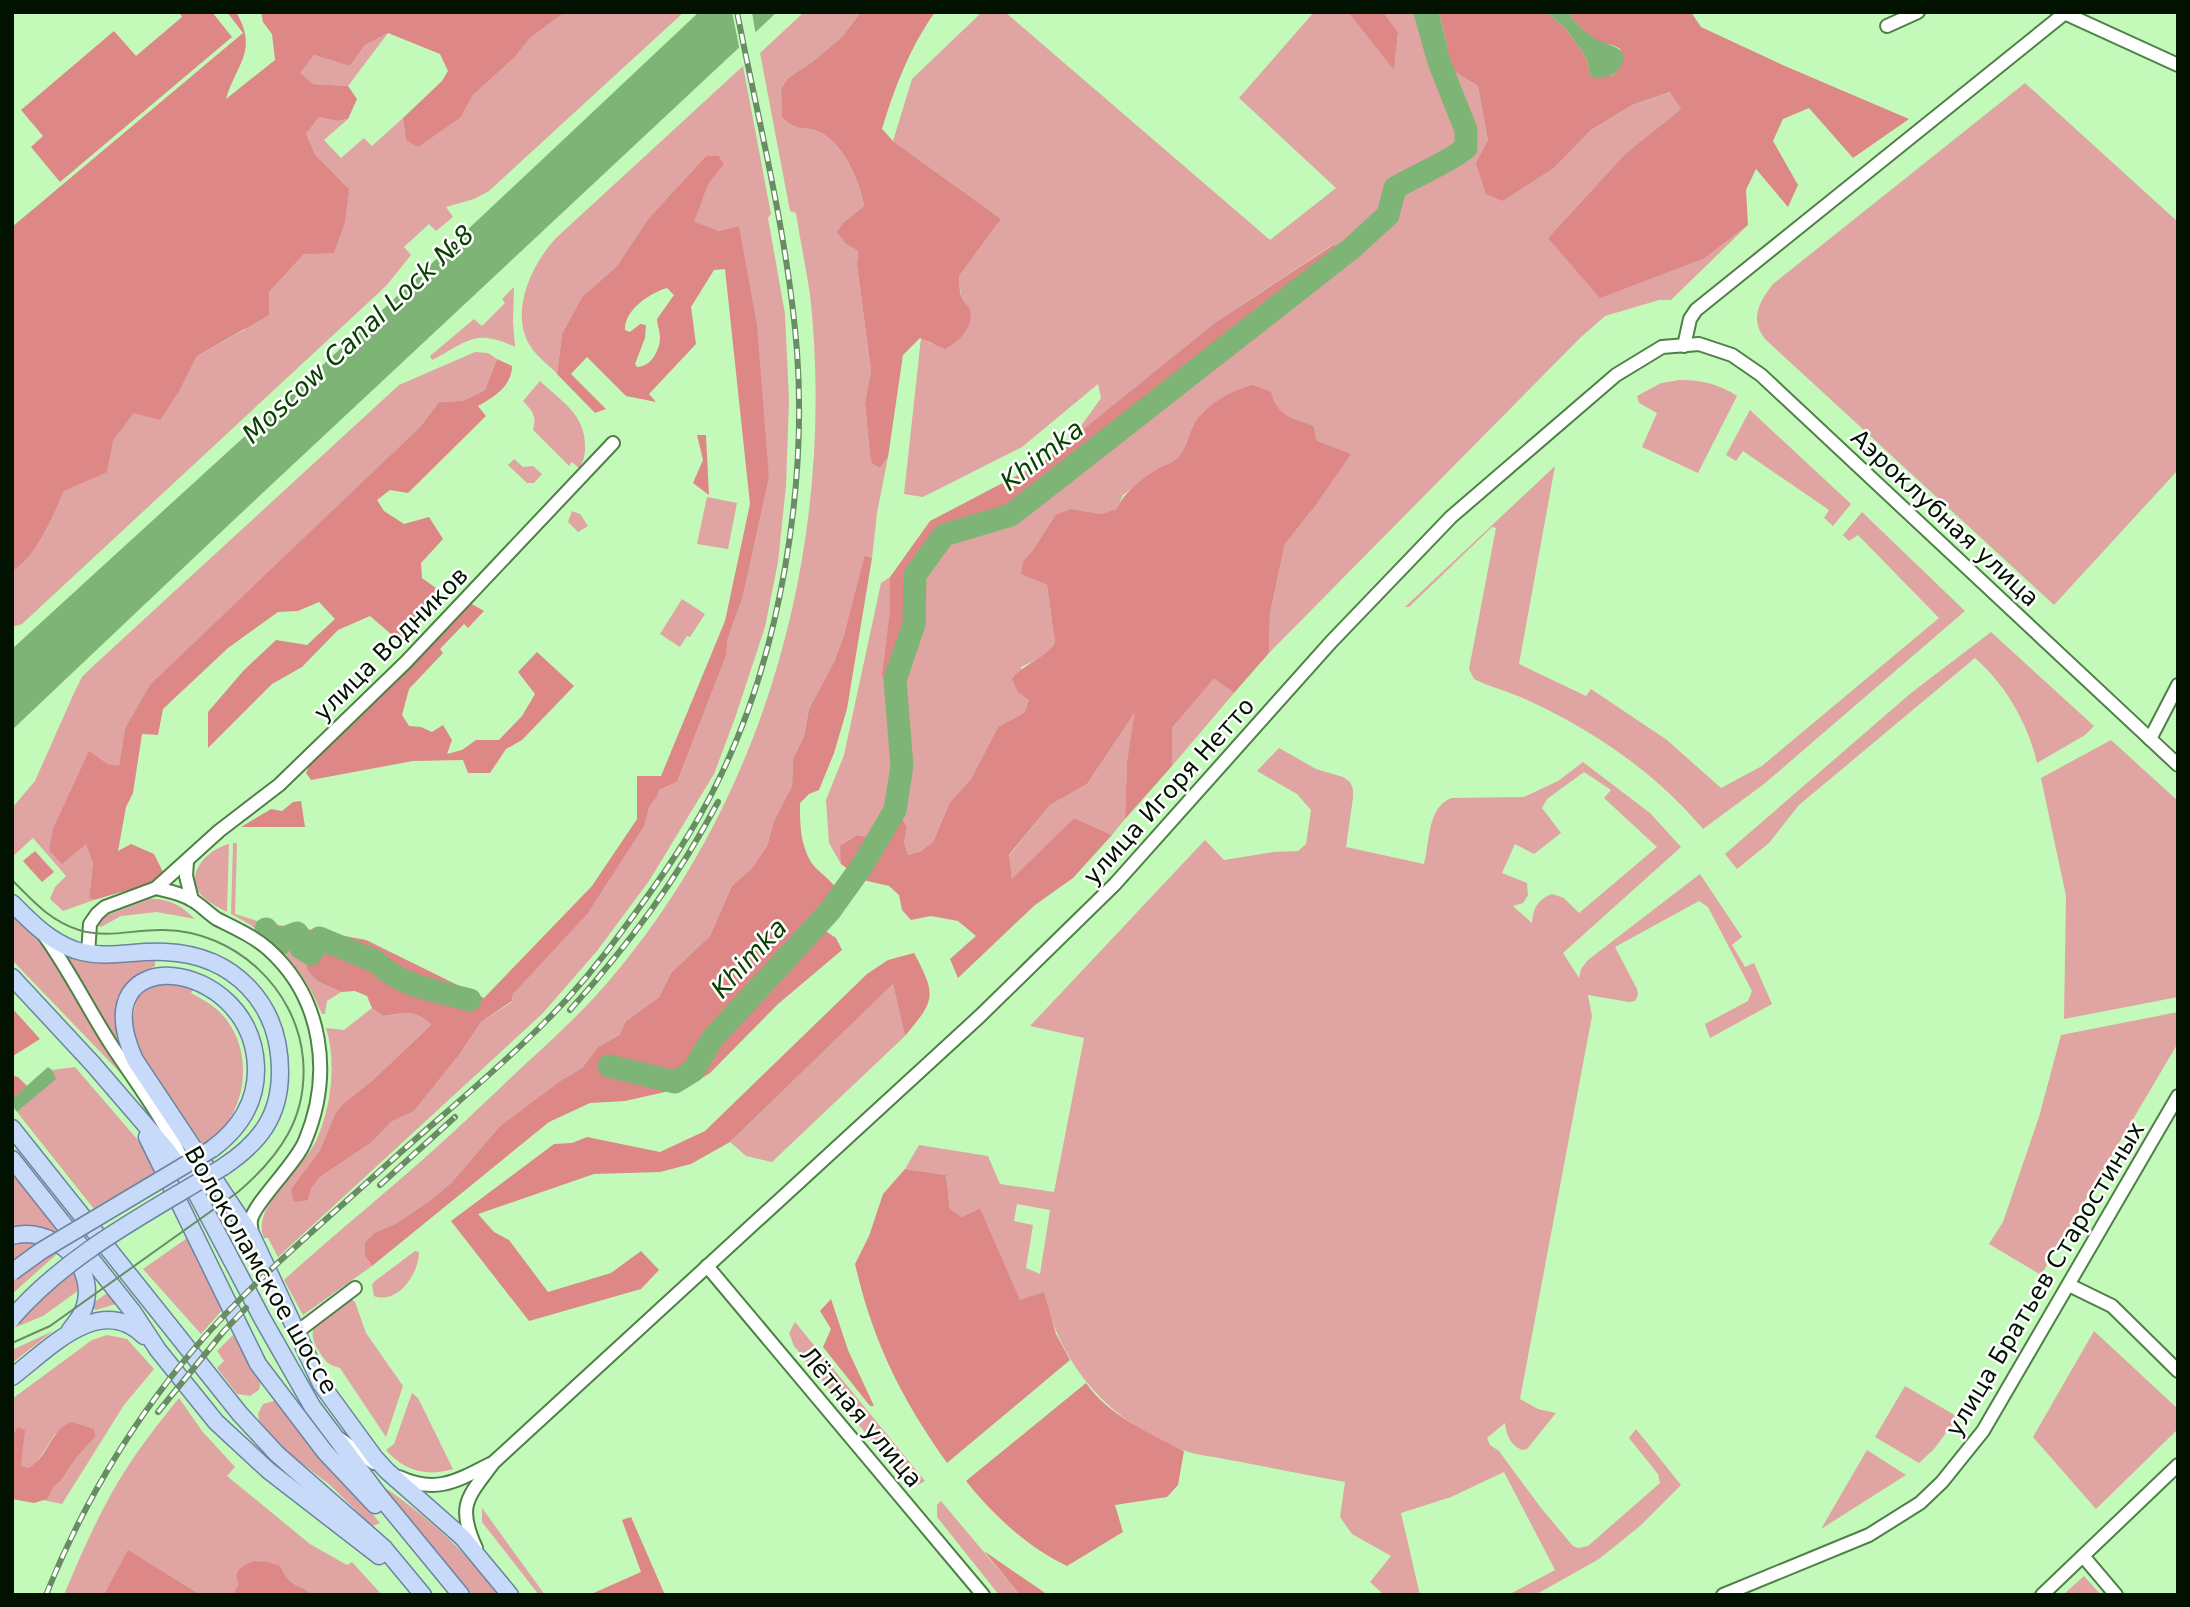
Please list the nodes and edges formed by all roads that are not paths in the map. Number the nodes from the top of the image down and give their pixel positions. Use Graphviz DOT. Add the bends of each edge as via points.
graph roads {
  1 [pos="1917,12"];
  2 [pos="2063,13"];
  3 [pos="1887,26"];
  4 [pos="2178,65"];
  5 [pos="1684,346"];
  6 [pos="1662,347"];
  7 [pos="613,443"];
  8 [pos="2178,685"];
  9 [pos="2150,739"];
  10 [pos="2178,765"];
  11 [pos="187,861"];
  12 [pos="156,888"];
  13 [pos="192,900"];
  14 [pos="12,903"];
  15 [pos="40,930"];
  16 [pos="88,954"];
  17 [pos="12,976"];
  18 [pos="2178,1096"];
  19 [pos="130,1105"];
  20 [pos="12,1128"];
  21 [pos="12,1159"];
  22 [pos="194,1187"];
  23 [pos="12,1236"];
  24 [pos="252,1236"];
  25 [pos="707,1266"];
  26 [pos="12,1272"];
  27 [pos="2069,1285"];
  28 [pos="355,1288"];
  29 [pos="12,1318"];
  30 [pos="297,1332"];
  31 [pos="67,1335"];
  32 [pos="158,1350"];
  33 [pos="2178,1371"];
  34 [pos="12,1377"];
  35 [pos="332,1434"];
  36 [pos="494,1462"];
  37 [pos="2178,1465"];
  38 [pos="387,1471"];
  39 [pos="479,1555"];
  40 [pos="2083,1556"];
  41 [pos="432,1561"];
  42 [pos="408,1577"];
  43 [pos="2049,1592"];
  44 [pos="424,1595"];
  45 [pos="461,1595"];
  46 [pos="510,1595"];
  47 [pos="983,1595"];
  48 [pos="1723,1595"];
  49 [pos="2116,1595"];
  1 -- 3 [label="street"];
  2 -- 4 [label="street"];
  2 -- 5 [label="street" via="1696,310"];
  5 -- 6 [label="street, Аэроклубная улица"];
  5 -- 9 [label="street, Аэроклубная улица" via="1699,344 1732,355 1761,375"];
  6 -- 25 [label="street, улица Игоря Нетто" via="1616,375 1451,517 1331,642 1115,884 961,1035"];
  7 -- 11 [label="street, улица Водников" via="397,671 279,785"];
  8 -- 9 [label="street"];
  9 -- 10 [label="street, Аэроклубная улица"];
  11 -- 12 [label="street, улица Водников"];
  11 -- 13 [label="street"];
  12 -- 13 [label="street"];
  12 -- 16 [label="street, улица Водников" via="97,914 90,924"];
  13 -- 24 [label="street" via="254,937 288,971 308,1004 321,1051 319,1096 309,1131 289,1167 255,1210"];
  14 -- 15 [label="main road"];
  15 -- 16 [label="main road"];
  15 -- 22 [label="street" via="160,1115"];
  16 -- 29 [label="main road, bridge" via="164,951 204,959 235,974 267,1010 276,1035 280,1082 264,1131 248,1150 75,1258"];
  17 -- 19 [label="main road, Волоколамское шоссе"];
  18 -- 27 [label="street, улица Братьев Старостиных"];
  19 -- 22 [label="main road, Волоколамское шоссе"];
  19 -- 41 [label="main road" via="258,1364 325,1452"];
  20 -- 42 [label="main road" via="240,1415 277,1454 384,1548"];
  21 -- 32 [label="main road"];
  22 -- 35 [label="main road, Волоколамское шоссе" via="290,1369"];
  23 -- 31 [label="main road" via="46,1236 78,1263 87,1289 86,1302"];
  24 -- 26 [label="main road, bridge" via="187,1138 135,1060 125,1039 122,1018 127,998 137,985 162,975 195,980 214,990 240,1017 253,1048 256,1074 248,1107 234,1129 212,1149 41,1251"];
  24 -- 30 [label="main road"];
  25 -- 36 [label="street, улица Игоря Нетто"];
  25 -- 47 [label="street, Лётная улица"];
  27 -- 33 [label="street" via="2112,1306"];
  27 -- 48 [label="street, улица Братьев Старостиных" via="1983,1431 1920,1503 1869,1535"];
  28 -- 30 [label="street"];
  30 -- 38 [label="main road" via="321,1384"];
  31 -- 32 [label="main road" via="107,1318 137,1329"];
  31 -- 34 [label="main road"];
  32 -- 42 [label="main road" via="244,1450"];
  35 -- 38 [label="street"];
  35 -- 41 [label="main road, Волоколамское шоссе"];
  36 -- 38 [label="street" via="441,1485 412,1483"];
  36 -- 39 [label="street" via="466,1508 467,1529"];
  37 -- 40 [label="street"];
  38 -- 39 [label="main road"];
  39 -- 46 [label="main road"];
  40 -- 43 [label="street"];
  40 -- 49 [label="street"];
  41 -- 45 [label="main road, Волоколамское шоссе"];
  42 -- 44 [label="main road"];
}
